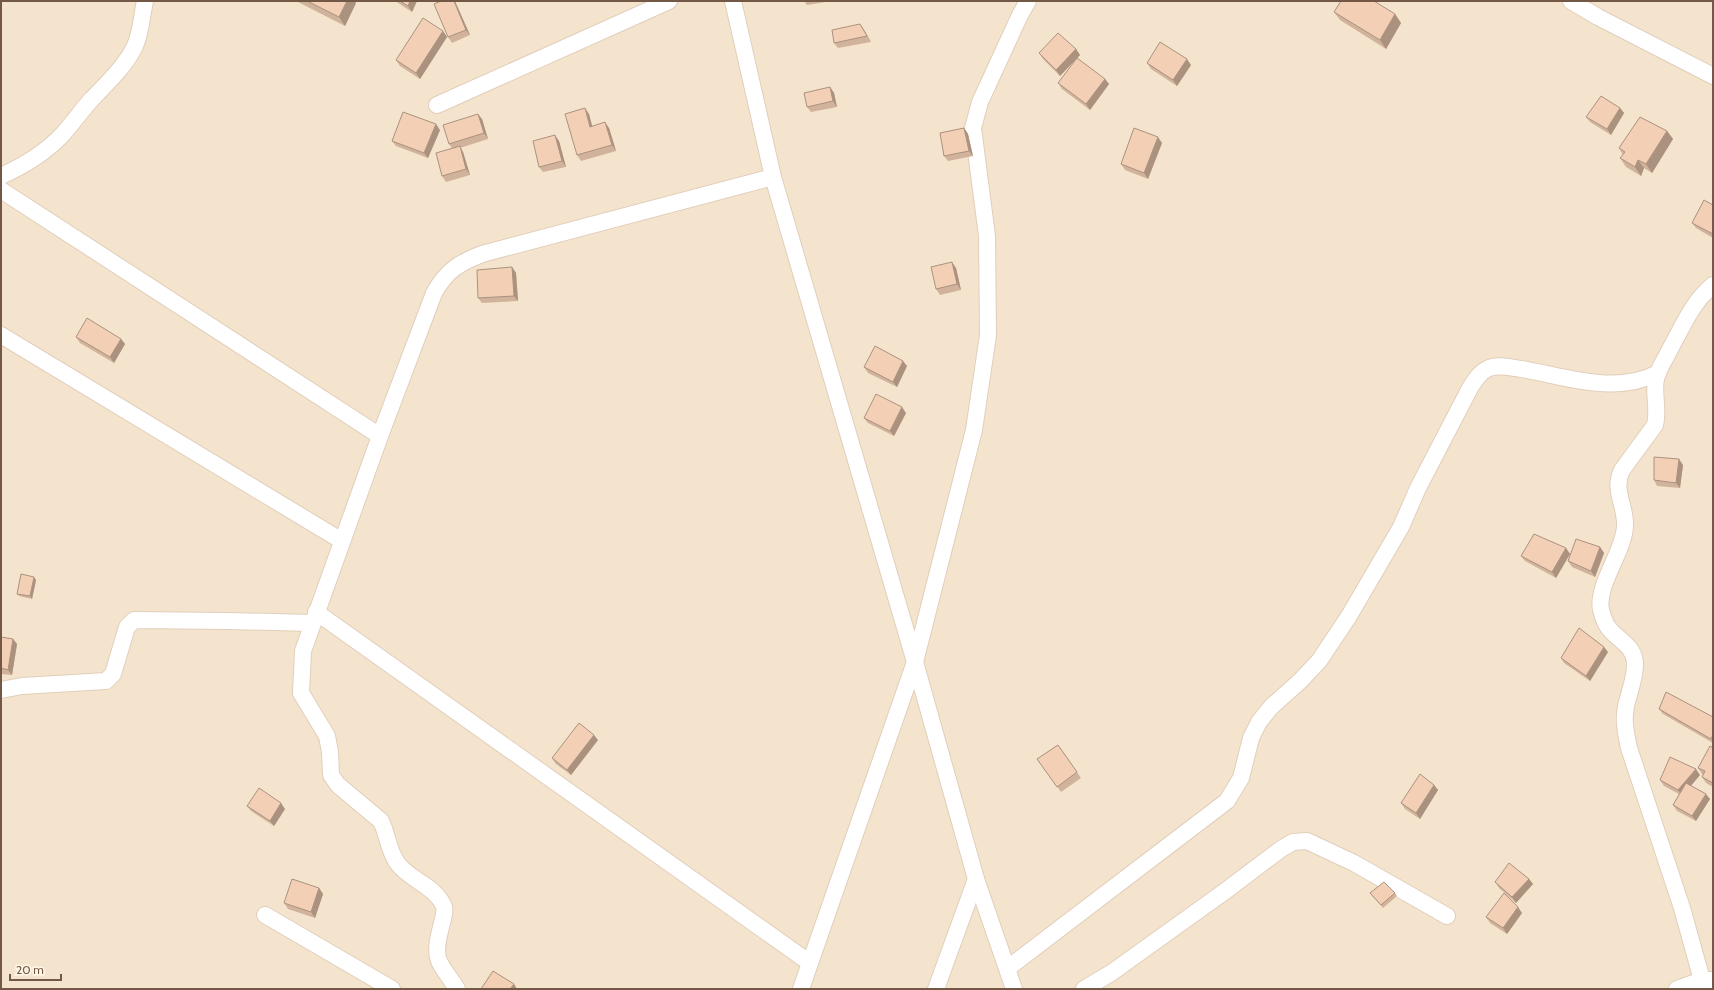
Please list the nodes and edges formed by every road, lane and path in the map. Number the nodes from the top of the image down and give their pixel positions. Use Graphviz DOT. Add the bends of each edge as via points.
graph roads {
  1 [pos="145,1"];
  2 [pos="669,1"];
  3 [pos="733,1"];
  4 [pos="1028,1"];
  5 [pos="1570,1"];
  6 [pos="1713,76"];
  7 [pos="437,105"];
  8 [pos="1,176"];
  9 [pos="774,177"];
  10 [pos="1,190"];
  11 [pos="1713,285"];
  12 [pos="1,335"];
  13 [pos="1658,373"];
  14 [pos="380,436"];
  15 [pos="342,541"];
  16 [pos="314,618"];
  17 [pos="915,662"];
  18 [pos="1,690"];
  19 [pos="976,879"];
  20 [pos="265,915"];
  21 [pos="1447,916"];
  22 [pos="810,963"];
  23 [pos="1008,968"];
  24 [pos="1707,980"];
  25 [pos="392,989"];
  26 [pos="457,989"];
  27 [pos="801,989"];
  28 [pos="936,989"];
  29 [pos="1014,989"];
  30 [pos="1084,989"];
  31 [pos="1677,989"];
  1 -- 8 [label="street" via="136,44 129,58 43,153"];
  2 -- 7 [label="street"];
  3 -- 9 [label="street"];
  4 -- 17 [label="street" via="980,102 973,128 987,236 988,335 974,430"];
  5 -- 6 [label="street" via="1598,18"];
  9 -- 14 [label="street" via="482,254 452,268 434,293"];
  9 -- 17 [label="street"];
  10 -- 14 [label="street"];
  11 -- 13 [label="street" via="1695,304"];
  12 -- 15 [label="street"];
  13 -- 23 [label="street" via="1632,382 1604,383 1572,380 1504,366 1489,368 1479,375 1418,488 1401,527 1349,616 1319,660 1259,722 1251,738 1241,778 1227,801"];
  13 -- 24 [label="street" via="1655,387 1655,425 1618,478 1617,487 1625,526 1601,595 1601,609 1606,624 1630,648 1635,661 1624,725 1627,741"];
  14 -- 15 [label="street"];
  15 -- 16 [label="street"];
  16 -- 18 [label="street" via="228,621 134,620 128,626 113,674 106,681 22,686"];
  16 -- 22 [label="street"];
  16 -- 26 [label="street" via="303,651 301,694 327,736 331,775 338,785 381,821 391,852 398,864 440,899 445,909 437,941 439,960"];
  17 -- 19 [label="street"];
  17 -- 22 [label="street"];
  19 -- 23 [label="street"];
  19 -- 28 [label="street"];
  20 -- 25 [label="street"];
  21 -- 30 [label="street" via="1354,863 1308,841 1294,842 1281,848 1111,974"];
  22 -- 27 [label="street"];
  23 -- 29 [label="street"];
  24 -- 31 [label="street"];
}
